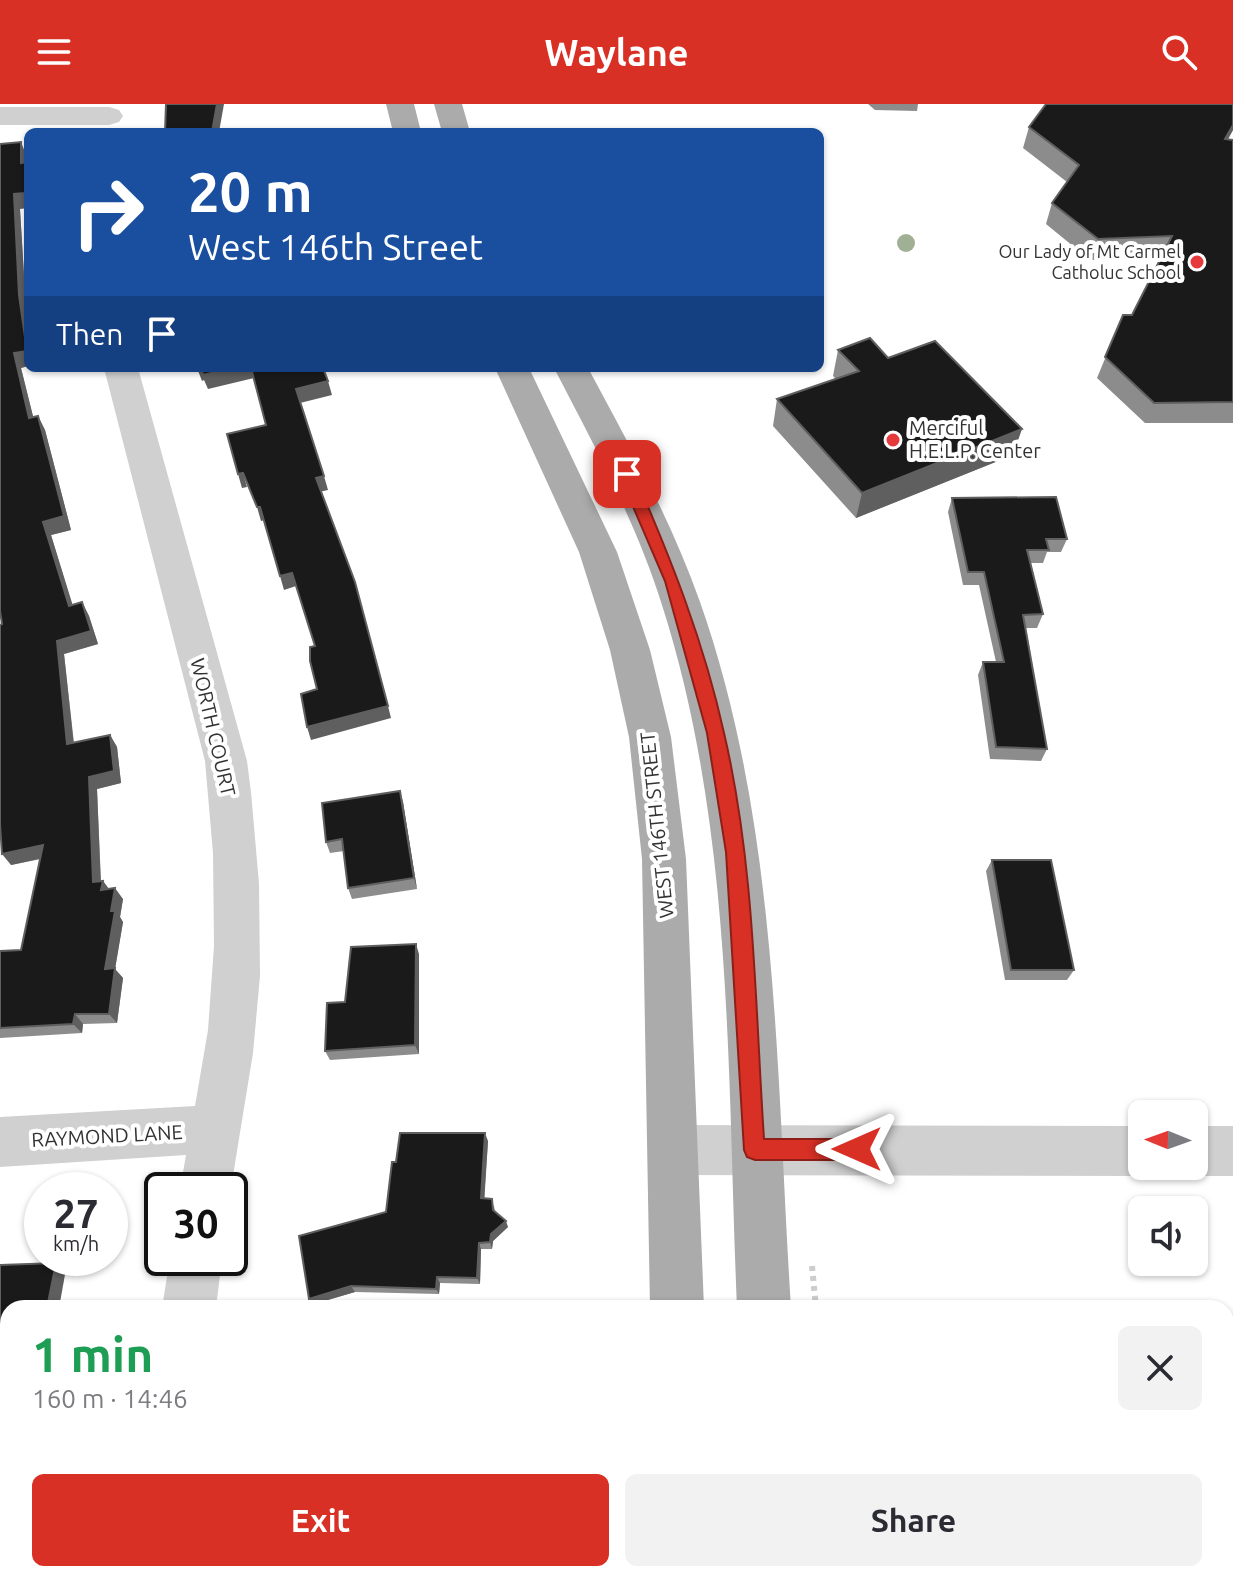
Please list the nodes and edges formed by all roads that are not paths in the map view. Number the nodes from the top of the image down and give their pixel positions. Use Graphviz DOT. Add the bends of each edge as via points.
graph roads {
  1 [pos="400,104"];
  2 [pos="448,104"];
  3 [pos="0,116"];
  4 [pos="109,117"];
  5 [pos="406,128"];
  6 [pos="455,128"];
  7 [pos="122,372"];
  8 [pos="514,372"];
  9 [pos="573,372"];
  10 [pos="215,1129"];
  11 [pos="0,1142"];
  12 [pos="673,1150"];
  13 [pos="755,1150"];
  14 [pos="1128,1151"];
  15 [pos="1208,1151"];
  16 [pos="1233,1151"];
  17 [pos="209,1172"];
  18 [pos="193,1276"];
  19 [pos="190,1300"];
  20 [pos="677,1300"];
  21 [pos="764,1300"];
  1 -- 5 [label="main road"];
  2 -- 6 [label="main road"];
  3 -- 4 [label="street"];
  7 -- 10 [label="street, WORTH COURT" via="226,761 238,918 234,1009"];
  8 -- 12 [label="main road, WEST 146TH STREET" via="598,552 630,650 650,737 664,859"];
  9 -- 13 [label="main road" via="656,537 692,638 716,733 735,852"];
  10 -- 11 [label="street, RAYMOND LANE"];
  10 -- 17 [label="street, WORTH COURT"];
  12 -- 13 [label="street"];
  12 -- 20 [label="main road, WEST 146TH STREET"];
  13 -- 14 [label="street"];
  13 -- 21 [label="main road"];
  15 -- 16 [label="street"];
  18 -- 19 [label="street"];
}
